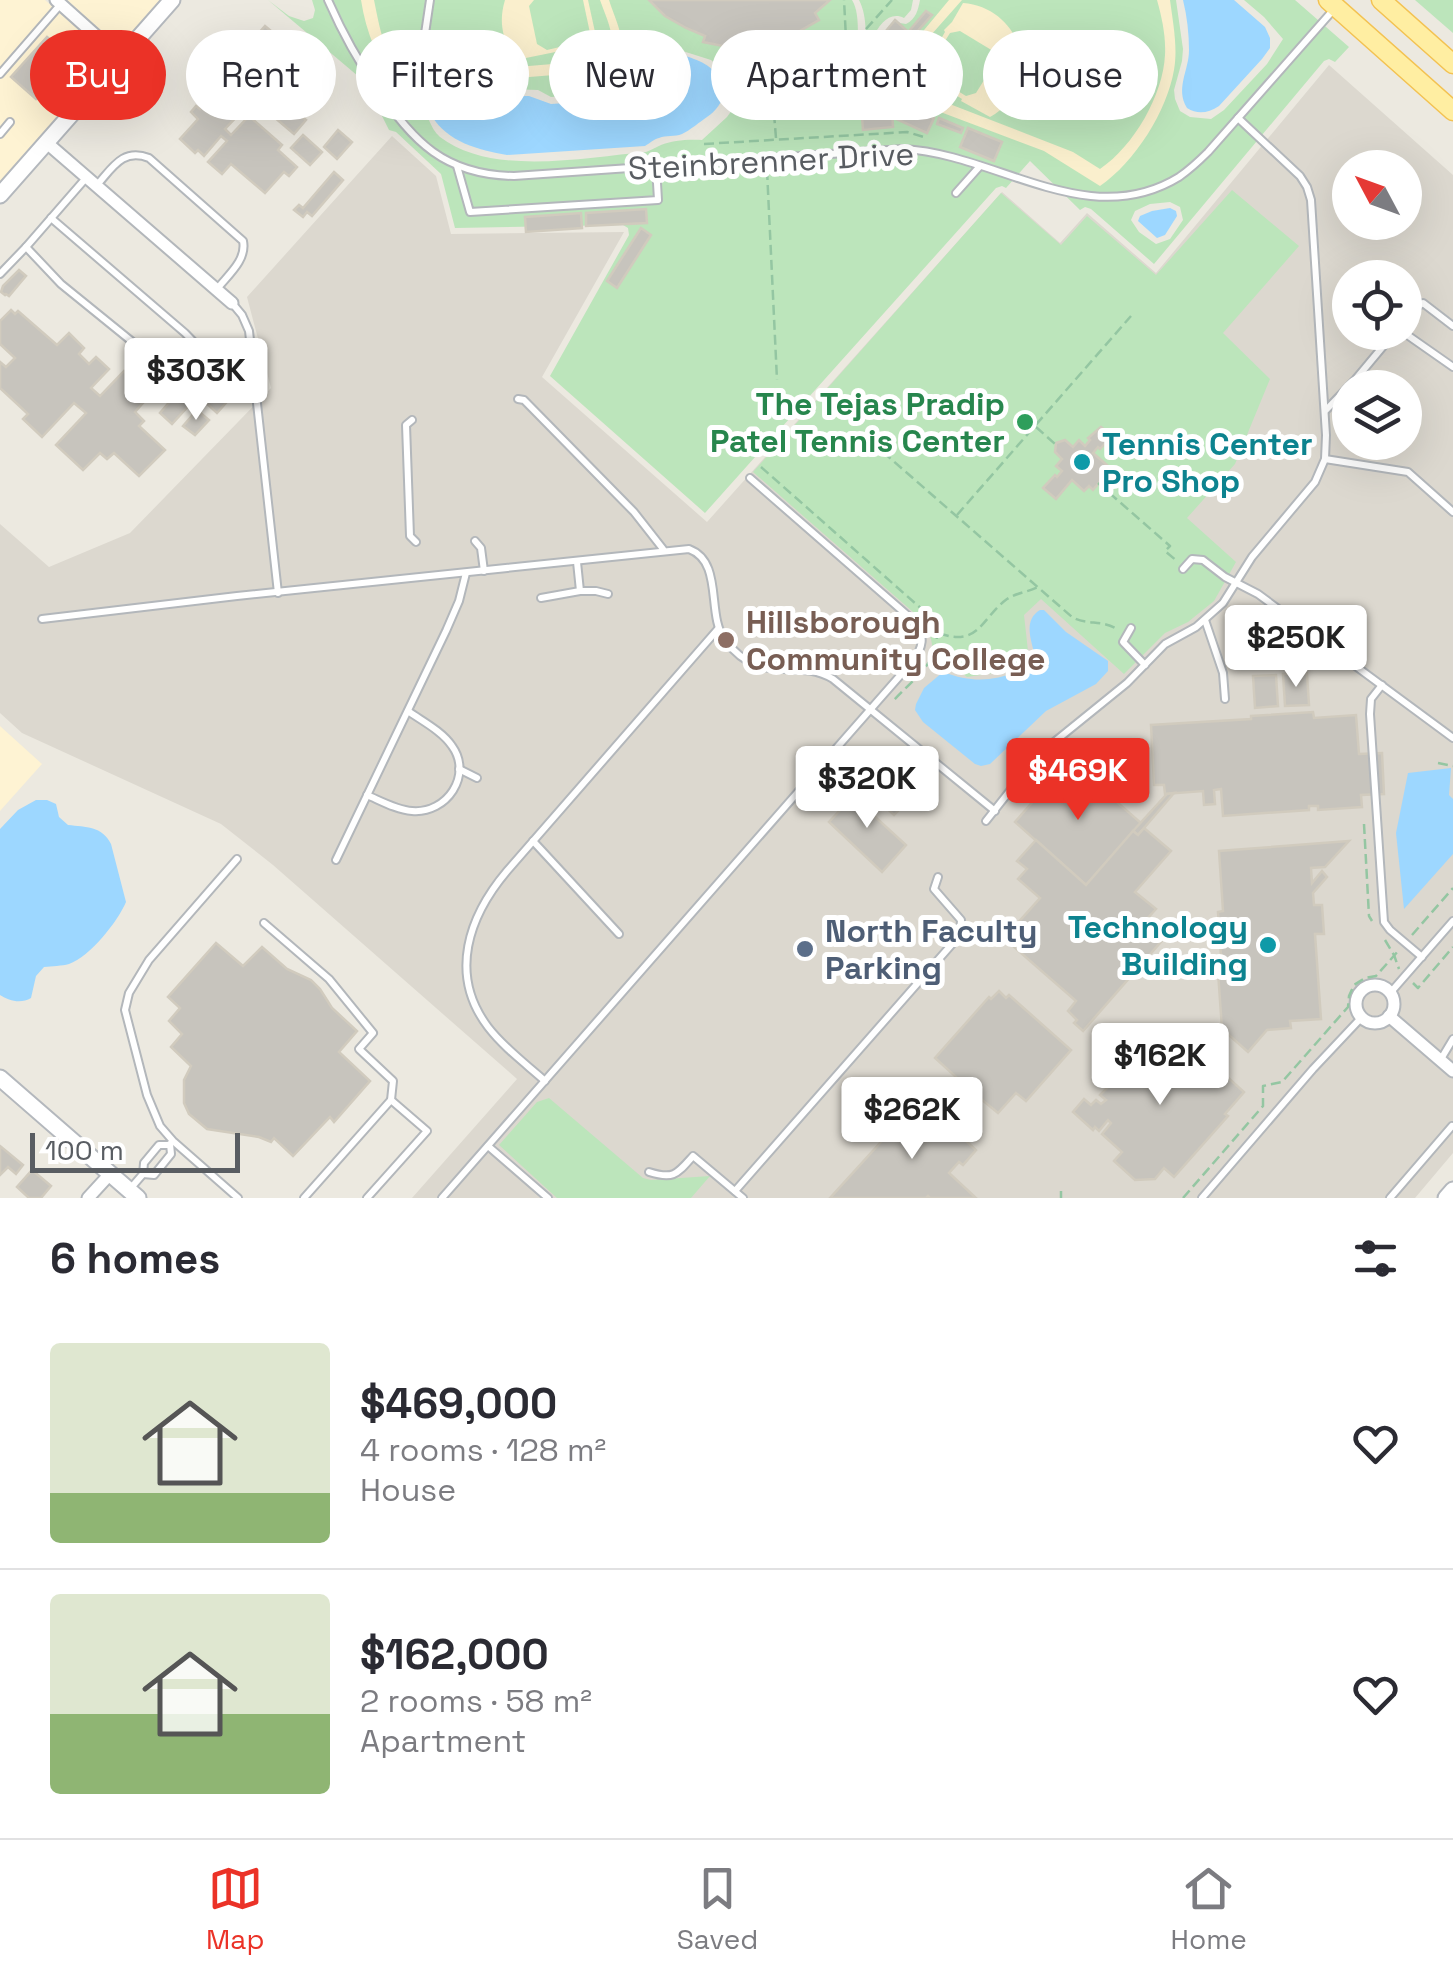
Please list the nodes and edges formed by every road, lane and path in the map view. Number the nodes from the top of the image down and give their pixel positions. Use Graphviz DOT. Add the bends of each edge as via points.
graph roads {
  1 [pos="172,0"];
  2 [pos="328,0"];
  3 [pos="430,0"];
  4 [pos="844,0"];
  5 [pos="892,0"];
  6 [pos="1381,0"];
  7 [pos="58,2"];
  8 [pos="1335,2"];
  9 [pos="866,29"];
  10 [pos="90,30"];
  11 [pos="146,30"];
  12 [pos="426,30"];
  13 [pos="1453,64"];
  14 [pos="0,74"];
  15 [pos="1453,112"];
  16 [pos="1238,118"];
  17 [pos="66,120"];
  18 [pos="10,122"];
  19 [pos="0,134"];
  20 [pos="927,138"];
  21 [pos="776,140"];
  22 [pos="46,143"];
  23 [pos="704,144"];
  24 [pos="456,165"];
  25 [pos="656,166"];
  26 [pos="980,166"];
  27 [pos="767,170"];
  28 [pos="92,181"];
  29 [pos="956,193"];
  30 [pos="0,195"];
  31 [pos="51,218"];
  32 [pos="26,247"];
  33 [pos="0,274"];
  34 [pos="216,289"];
  35 [pos="232,303"];
  36 [pos="1422,304"];
  37 [pos="1131,316"];
  38 [pos="1453,326"];
  39 [pos="1422,345"];
  40 [pos="1379,350"];
  41 [pos="251,352"];
  42 [pos="216,365"];
  43 [pos="1453,367"];
  44 [pos="777,380"];
  45 [pos="518,399"];
  46 [pos="1325,411"];
  47 [pos="412,420"];
  48 [pos="1035,426"];
  49 [pos="1055,444"];
  50 [pos="882,452"];
  51 [pos="1325,459"];
  52 [pos="750,478"];
  53 [pos="1098,483"];
  54 [pos="1453,512"];
  55 [pos="956,516"];
  56 [pos="475,541"];
  57 [pos="416,542"];
  58 [pos="664,550"];
  59 [pos="577,562"];
  60 [pos="1184,568"];
  61 [pos="484,571"];
  62 [pos="466,573"];
  63 [pos="1237,583"];
  64 [pos="1038,587"];
  65 [pos="580,592"];
  66 [pos="278,593"];
  67 [pos="608,594"];
  68 [pos="541,598"];
  69 [pos="42,620"];
  70 [pos="1205,620"];
  71 [pos="718,629"];
  72 [pos="1128,631"];
  73 [pos="938,632"];
  74 [pos="1145,665"];
  75 [pos="1382,685"];
  76 [pos="1225,699"];
  77 [pos="871,709"];
  78 [pos="408,710"];
  79 [pos="1453,738"];
  80 [pos="1438,763"];
  81 [pos="1453,766"];
  82 [pos="459,770"];
  83 [pos="477,778"];
  84 [pos="367,795"];
  85 [pos="995,811"];
  86 [pos="986,820"];
  87 [pos="532,841"];
  88 [pos="238,859"];
  89 [pos="336,860"];
  90 [pos="938,876"];
  91 [pos="1453,888"];
  92 [pos="1453,921"];
  93 [pos="264,923"];
  94 [pos="619,934"];
  95 [pos="1408,940"];
  96 [pos="1402,946"];
  97 [pos="1453,948"];
  98 [pos="1441,949"];
  99 [pos="1446,955"];
  100 [pos="1422,957"];
  101 [pos="1412,982"];
  102 [pos="1390,992"];
  103 [pos="1390,1016"];
  104 [pos="1362,1017"];
  105 [pos="1335,1022"];
  106 [pos="1339,1026"];
  107 [pos="1453,1039"];
  108 [pos="1453,1049"];
  109 [pos="1440,1060"];
  110 [pos="1453,1072"];
  111 [pos="0,1078"];
  112 [pos="545,1081"];
  113 [pos="391,1100"];
  114 [pos="1452,1126"];
  115 [pos="171,1143"];
  116 [pos="488,1146"];
  117 [pos="649,1172"];
  118 [pos="110,1174"];
  119 [pos="143,1174"];
  120 [pos="1453,1190"];
  121 [pos="735,1191"];
  122 [pos="1061,1192"];
  123 [pos="134,1194"];
  124 [pos="88,1198"];
  125 [pos="238,1198"];
  126 [pos="304,1198"];
  127 [pos="367,1198"];
  128 [pos="442,1198"];
  129 [pos="548,1198"];
  130 [pos="743,1198"];
  131 [pos="1061,1198"];
  132 [pos="1183,1198"];
  133 [pos="1202,1198"];
  134 [pos="1390,1198"];
  135 [pos="1446,1198"];
  1 -- 11 [label="street"];
  2 -- 24 [label="lane, Steinbrenner Drive" via="345,39 402,124"];
  3 -- 12 [label="lane"];
  4 -- 21 [label="path" via="847,56 773,102"];
  5 -- 9 [label="path"];
  6 -- 13 [label="main road"];
  7 -- 10 [label="street"];
  7 -- 14 [label="lane"];
  8 -- 15 [label="main road"];
  8 -- 16 [label="lane, Steinbrenner Drive"];
  16 -- 26 [label="lane, Steinbrenner Drive" via="1188,170 1138,195 1086,196"];
  16 -- 46 [label="lane" via="1307,187"];
  17 -- 22 [label="street"];
  18 -- 19 [label="lane"];
  20 -- 21 [label="path" via="907,132"];
  21 -- 23 [label="path"];
  22 -- 28 [label="street"];
  22 -- 30 [label="street"];
  24 -- 25 [label="lane, Steinbrenner Drive" via="514,176"];
  24 -- 25 [label="lane" via="470,212 658,200"];
  25 -- 26 [label="lane, Steinbrenner Drive" via="903,149"];
  26 -- 29 [label="lane"];
  27 -- 44 [label="path"];
  28 -- 31 [label="lane"];
  28 -- 34 [label="street"];
  28 -- 34 [label="lane" via="128,155 149,158 243,241 242,258"];
  31 -- 32 [label="lane"];
  31 -- 42 [label="lane"];
  32 -- 33 [label="lane"];
  32 -- 42 [label="lane" via="172,374 185,382"];
  34 -- 35 [label="street"];
  35 -- 41 [label="lane" via="246,323"];
  36 -- 38 [label="lane"];
  37 -- 48 [label="path"];
  39 -- 43 [label="lane"];
  40 -- 46 [label="lane"];
  41 -- 42 [label="lane"];
  41 -- 66 [label="lane"];
  45 -- 58 [label="lane"];
  46 -- 51 [label="lane"];
  47 -- 57 [label="lane" via="406,426 410,536"];
  48 -- 49 [label="path"];
  48 -- 55 [label="path"];
  50 -- 55 [label="path"];
  51 -- 54 [label="lane" via="1408,472"];
  51 -- 63 [label="lane" via="1315,482"];
  52 -- 77 [label="lane" via="920,630 916,657"];
  53 -- 60 [label="path" via="1170,546 1166,552"];
  55 -- 64 [label="path"];
  56 -- 61 [label="lane"];
  58 -- 59 [label="lane"];
  58 -- 71 [label="lane" via="695,551 705,562"];
  59 -- 61 [label="lane"];
  59 -- 65 [label="lane"];
  60 -- 63 [label="lane" via="1203,560"];
  61 -- 62 [label="lane"];
  62 -- 66 [label="lane"];
  62 -- 78 [label="lane"];
  63 -- 70 [label="lane"];
  63 -- 75 [label="lane"];
  64 -- 72 [label="path" via="1076,620"];
  64 -- 73 [label="path" via="1004,601 976,631 952,637"];
  65 -- 67 [label="lane"];
  65 -- 68 [label="lane"];
  66 -- 69 [label="lane"];
  70 -- 74 [label="lane"];
  70 -- 76 [label="lane"];
  71 -- 77 [label="lane" via="750,662 824,674"];
  71 -- 87 [label="lane"];
  72 -- 74 [label="lane" via="1125,646"];
  74 -- 85 [label="lane" via="1048,747"];
  75 -- 79 [label="lane"];
  75 -- 100 [label="lane" via="1370,714 1384,922"];
  77 -- 85 [label="lane"];
  77 -- 112 [label="lane"];
  78 -- 82 [label="lane" via="447,740"];
  78 -- 84 [label="lane"];
  80 -- 81 [label="path"];
  82 -- 83 [label="lane"];
  82 -- 84 [label="lane" via="447,799 424,810"];
  84 -- 89 [label="lane"];
  85 -- 86 [label="lane"];
  87 -- 94 [label="lane"];
  87 -- 112 [label="lane" via="482,904 468,944 468,971 488,1028"];
  88 -- 115 [label="lane" via="129,993 125,1010 148,1095"];
  90 -- 121 [label="lane" via="934,889 962,920 960,935"];
  91 -- 95 [label="path"];
  92 -- 100 [label="lane"];
  93 -- 113 [label="lane" via="329,979 373,1032 359,1049 393,1081"];
  96 -- 105 [label="path" via="1376,976 1354,985"];
  97 -- 99 [label="path"];
  98 -- 99 [label="path"];
  99 -- 101 [label="path" via="1418,988"];
  100 -- 102 [label="lane"];
  102 -- 103 [label="street"];
  102 -- 104 [label="street" via="1374,985 1362,990"];
  103 -- 104 [label="street" via="1379,1022"];
  103 -- 109 [label="street"];
  104 -- 133 [label="lane"];
  105 -- 106 [label="path"];
  105 -- 132 [label="path" via="1282,1082 1264,1086 1263,1106"];
  107 -- 109 [label="lane"];
  108 -- 109 [label="lane"];
  109 -- 110 [label="street"];
  111 -- 118 [label="street"];
  112 -- 116 [label="lane"];
  113 -- 126 [label="lane"];
  113 -- 127 [label="lane" via="427,1131"];
  114 -- 134 [label="lane"];
  115 -- 119 [label="lane" via="159,1144"];
  115 -- 119 [label="lane" via="171,1154 154,1175"];
  115 -- 125 [label="lane"];
  116 -- 128 [label="lane"];
  116 -- 129 [label="lane"];
  117 -- 121 [label="lane" via="678,1174 693,1156"];
  118 -- 123 [label="street"];
  118 -- 124 [label="street"];
  119 -- 123 [label="lane"];
  120 -- 135 [label="street"];
  121 -- 130 [label="lane"];
  122 -- 131 [label="path"];
}
